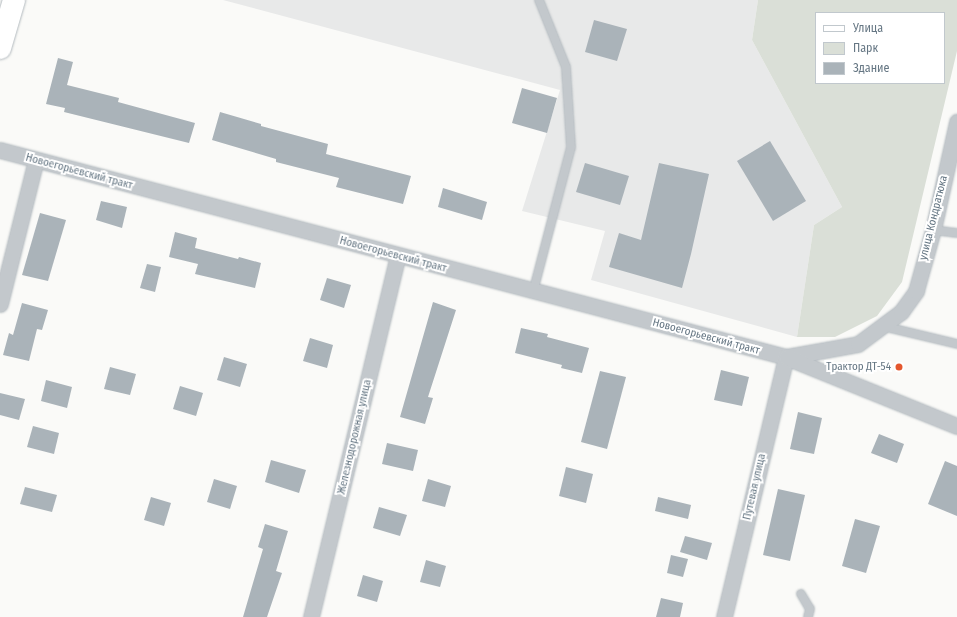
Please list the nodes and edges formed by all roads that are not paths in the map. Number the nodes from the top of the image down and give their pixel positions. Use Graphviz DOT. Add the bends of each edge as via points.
graph roads {
  1 [pos="539,0"];
  2 [pos="8,7"];
  3 [pos="0,48"];
  4 [pos="957,122"];
  5 [pos="0,150"];
  6 [pos="36,160"];
  7 [pos="932,230"];
  8 [pos="957,233"];
  9 [pos="398,256"];
  10 [pos="916,291"];
  11 [pos="533,292"];
  12 [pos="0,304"];
  13 [pos="882,326"];
  14 [pos="957,344"];
  15 [pos="786,357"];
  16 [pos="957,426"];
  17 [pos="801,594"];
  18 [pos="311,617"];
  19 [pos="724,617"];
  20 [pos="808,617"];
  1 -- 11 [label="lane" via="566,67 571,147"];
  2 -- 3 [label="main road"];
  4 -- 7 [label="street, улица Кондратюка"];
  5 -- 6 [label="street, Новоегорьевский тракт"];
  6 -- 9 [label="street, Новоегорьевский тракт"];
  6 -- 12 [label="street"];
  7 -- 8 [label="lane"];
  7 -- 10 [label="street, улица Кондратюка"];
  9 -- 11 [label="street, Новоегорьевский тракт"];
  9 -- 18 [label="street, Железнодорожная улица"];
  10 -- 13 [label="street, Новоегорьевский тракт" via="900,312"];
  11 -- 15 [label="street, Новоегорьевский тракт"];
  13 -- 14 [label="lane"];
  13 -- 15 [label="street, Новоегорьевский тракт" via="858,344"];
  15 -- 16 [label="street, Новоегорьевский тракт"];
  15 -- 19 [label="street, Путевая улица"];
  17 -- 20 [label="lane" via="810,609"];
}
